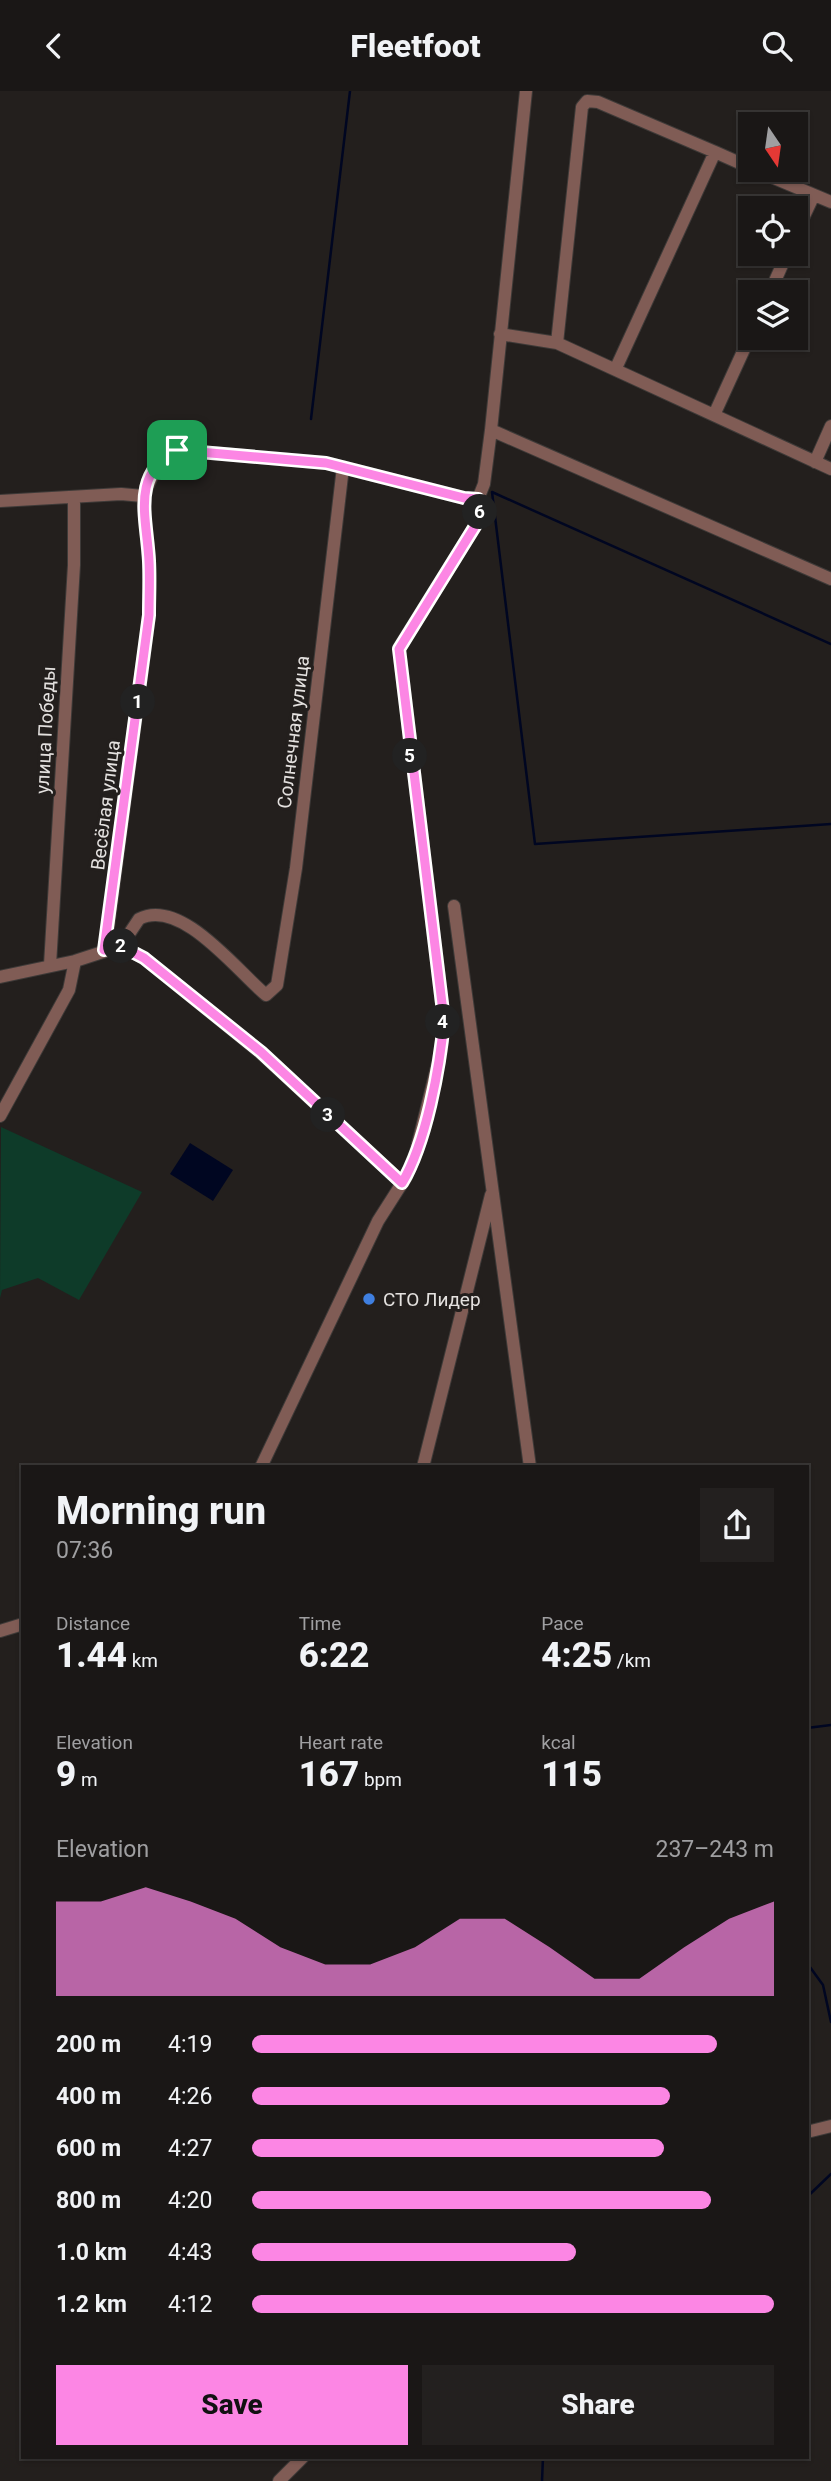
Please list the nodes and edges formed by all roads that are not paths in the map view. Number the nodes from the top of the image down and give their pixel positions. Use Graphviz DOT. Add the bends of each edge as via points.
graph roads {
  1 [pos="526,91"];
  2 [pos="715,152"];
  3 [pos="738,162"];
  4 [pos="784,182"];
  5 [pos="814,195"];
  6 [pos="831,202"];
  7 [pos="808,208"];
  8 [pos="500,334"];
  9 [pos="557,343"];
  10 [pos="744,350"];
  11 [pos="616,368"];
  12 [pos="714,415"];
  13 [pos="831,426"];
  14 [pos="491,430"];
  15 [pos="815,461"];
  16 [pos="343,467"];
  17 [pos="831,469"];
  18 [pos="143,496"];
  19 [pos="74,497"];
  20 [pos="478,499"];
  21 [pos="0,501"];
  22 [pos="831,579"];
  23 [pos="454,906"];
  24 [pos="121,946"];
  25 [pos="104,950"];
  26 [pos="75,961"];
  27 [pos="50,965"];
  28 [pos="0,977"];
  29 [pos="0,1116"];
  30 [pos="402,1183"];
  31 [pos="493,1188"];
  32 [pos="262,1465"];
  33 [pos="424,1465"];
  34 [pos="530,1465"];
  35 [pos="21,1625"];
  36 [pos="0,1631"];
  37 [pos="831,2126"];
  38 [pos="809,2131"];
  39 [pos="301,2459"];
  40 [pos="279,2481"];
  1 -- 8 [label="street"];
  2 -- 3 [label="street"];
  2 -- 9 [label="street" via="598,102 587,101 582,107"];
  2 -- 11 [label="street"];
  4 -- 5 [label="street"];
  5 -- 6 [label="street"];
  5 -- 7 [label="street"];
  8 -- 9 [label="street"];
  8 -- 14 [label="street"];
  9 -- 11 [label="street"];
  10 -- 12 [label="street"];
  11 -- 12 [label="street"];
  12 -- 15 [label="street"];
  13 -- 15 [label="street"];
  14 -- 20 [label="street"];
  14 -- 22 [label="street"];
  15 -- 17 [label="street"];
  16 -- 18 [label="street" via="177,450 160,459"];
  16 -- 20 [label="street"];
  16 -- 24 [label="street, Солнечная улица" via="281,978 266,995 202,934 171,917 139,919"];
  18 -- 19 [label="street"];
  18 -- 25 [label="street, Весёлая улица" via="149,615"];
  19 -- 21 [label="street"];
  19 -- 27 [label="street, улица Победы"];
  20 -- 30 [label="street" via="477,523 399,649 444,1020 419,1142"];
  23 -- 31 [label="street"];
  24 -- 25 [label="street"];
  24 -- 30 [label="street" via="144,958 261,1052"];
  25 -- 26 [label="street"];
  26 -- 27 [label="street"];
  26 -- 29 [label="street" via="69,990"];
  27 -- 28 [label="street"];
  30 -- 32 [label="street" via="373,1233"];
  31 -- 33 [label="street"];
  31 -- 34 [label="street"];
  35 -- 36 [label="street"];
  37 -- 38 [label="street"];
  39 -- 40 [label="street"];
}
